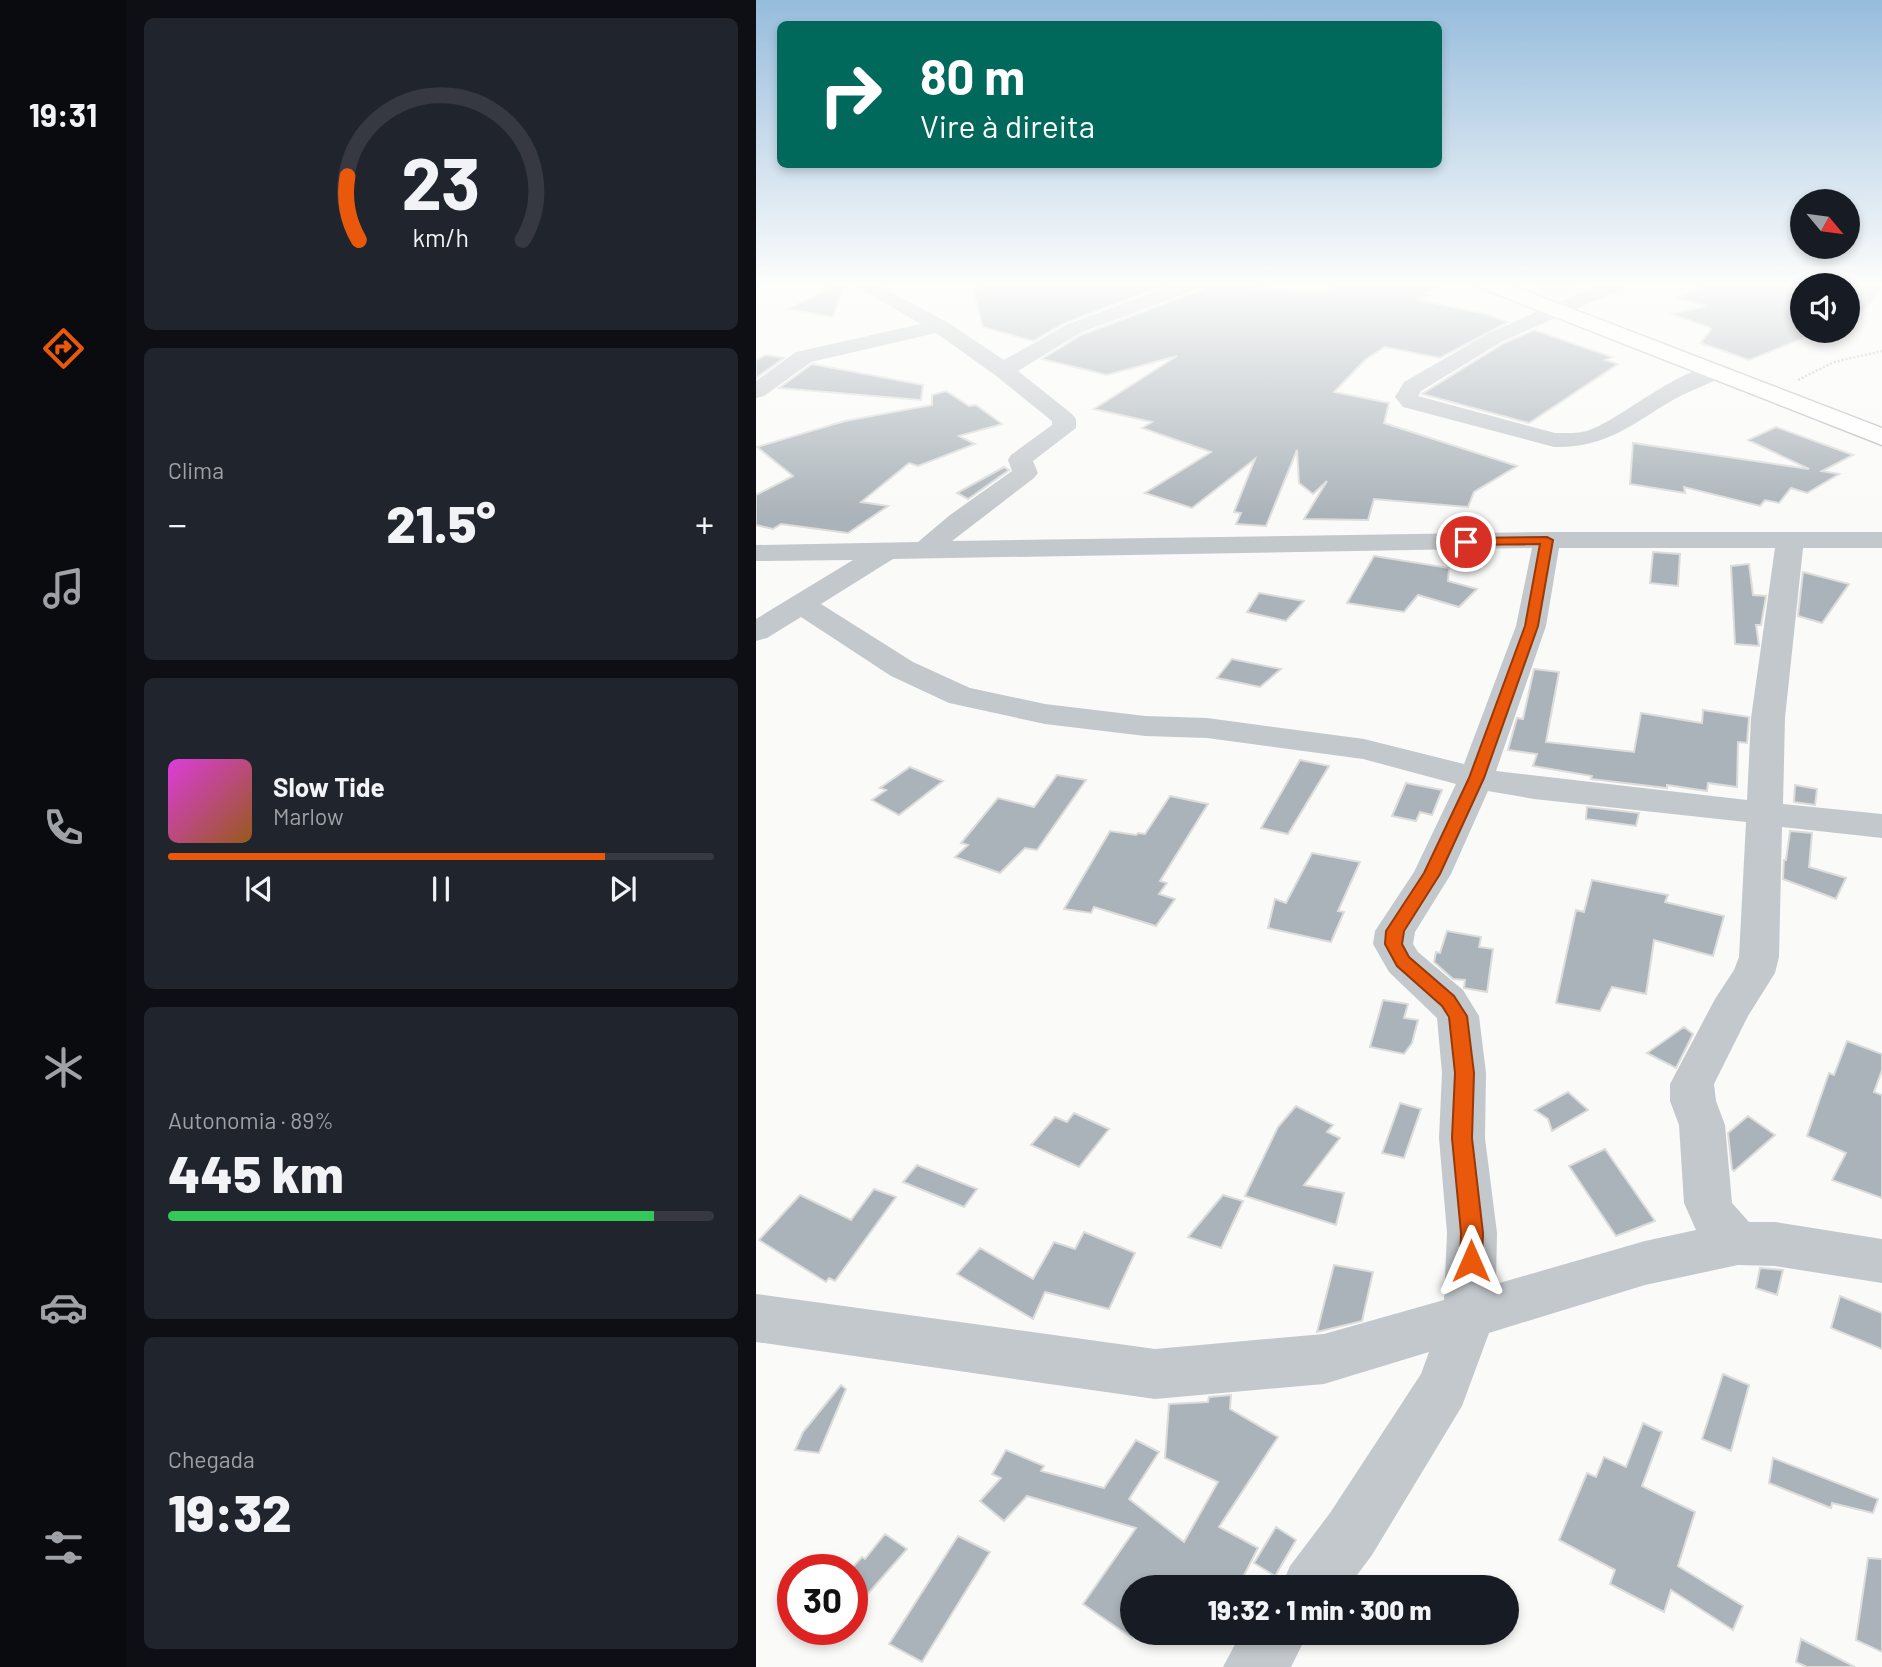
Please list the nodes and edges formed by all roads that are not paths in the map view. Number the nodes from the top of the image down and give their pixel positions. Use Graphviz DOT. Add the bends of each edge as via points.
graph roads {
  1 [pos="799,361"];
  2 [pos="990,361"];
  3 [pos="1019,361"];
  4 [pos="1456,361"];
  5 [pos="1685,361"];
  6 [pos="1003,370"];
  7 [pos="1714,372"];
  8 [pos="756,391"];
  9 [pos="1882,437"];
  10 [pos="1547,540"];
  11 [pos="1790,540"];
  12 [pos="1882,540"];
  13 [pos="924,551"];
  14 [pos="885,552"];
  15 [pos="756,553"];
  16 [pos="801,604"];
  17 [pos="756,632"];
  18 [pos="1476,778"];
  19 [pos="1765,812"];
  20 [pos="1882,826"];
  21 [pos="1738,1243"];
  22 [pos="1882,1261"];
  23 [pos="1469,1316"];
  24 [pos="756,1318"];
  25 [pos="1320,1575"];
  26 [pos="1269,1645"];
  27 [pos="1255,1667"];
  1 -- 8 [label="street"];
  2 -- 6 [label="street"];
  3 -- 6 [label="street"];
  4 -- 7 [label="street" via="1412,387 1406,397 1554,440 1573,441 1607,433"];
  5 -- 7 [label="main road"];
  6 -- 13 [label="street" via="1064,419 1064,428 1020,460 1025,473"];
  7 -- 9 [label="main road"];
  10 -- 11 [label="street"];
  10 -- 13 [label="street"];
  10 -- 18 [label="street" via="1531,626"];
  11 -- 12 [label="street"];
  11 -- 19 [label="street" via="1768,718"];
  13 -- 14 [label="street"];
  14 -- 15 [label="street"];
  14 -- 16 [label="street"];
  16 -- 17 [label="street"];
  16 -- 18 [label="street" via="902,669 960,696 1045,714 1207,728 1364,749"];
  18 -- 19 [label="street"];
  18 -- 23 [label="street" via="1432,874 1395,931 1394,944 1403,962 1448,1001 1458,1016 1464,1073 1462,1138 1472,1233"];
  19 -- 20 [label="street"];
  19 -- 21 [label="street" via="1759,957 1754,974 1692,1084 1702,1125 1708,1203 1718,1224"];
  21 -- 22 [label="street" via="1775,1244"];
  21 -- 23 [label="street" via="1632,1266"];
  23 -- 24 [label="street" via="1324,1359 1155,1374"];
  23 -- 25 [label="street" via="1443,1388"];
  26 -- 27 [label="street"];
}
